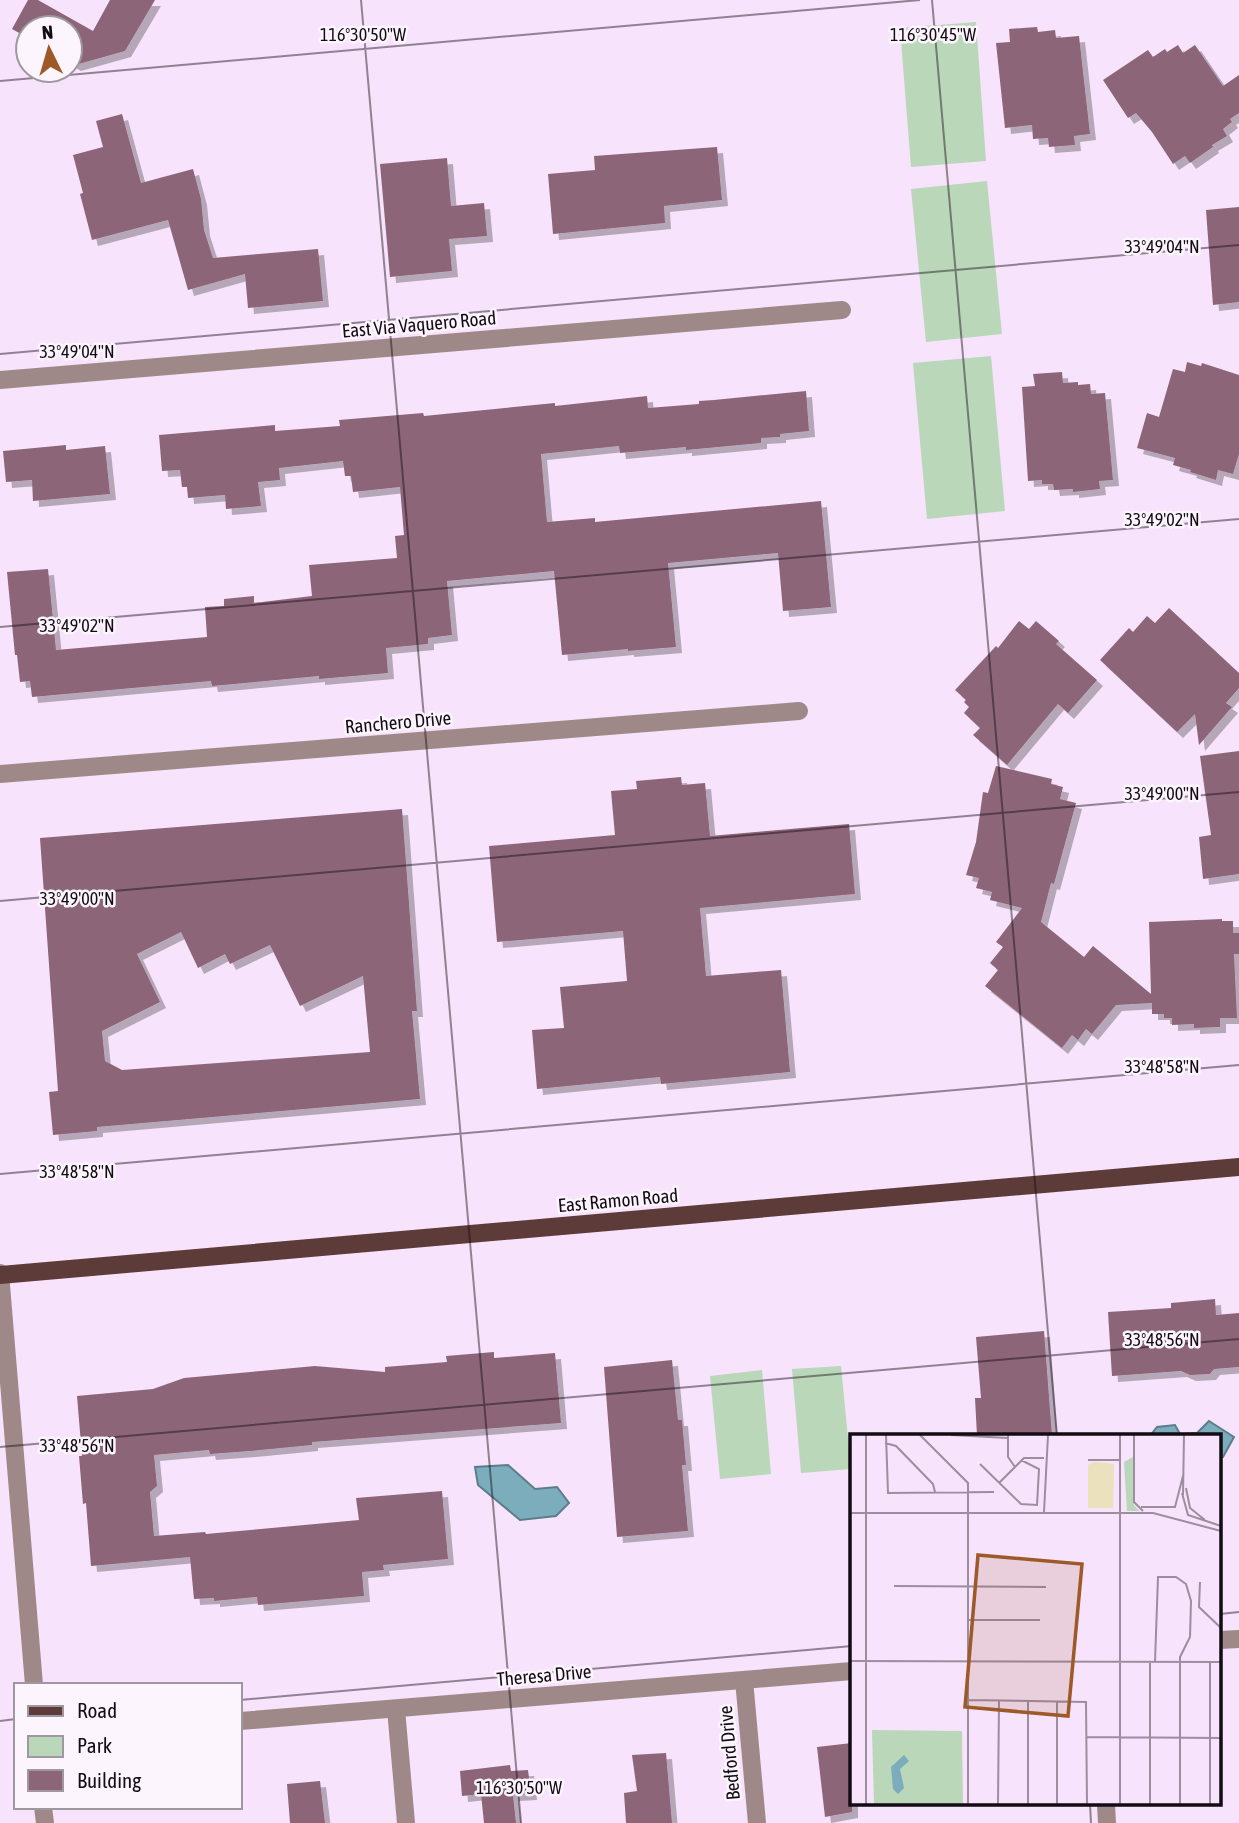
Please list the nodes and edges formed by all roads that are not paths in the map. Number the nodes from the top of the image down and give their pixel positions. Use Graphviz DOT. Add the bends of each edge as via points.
graph roads {
  1 [pos="842,310"];
  2 [pos="0,380"];
  3 [pos="799,711"];
  4 [pos="0,774"];
  5 [pos="1239,1167"];
  6 [pos="0,1275"];
  7 [pos="850,1671"];
  8 [pos="744,1680"];
  9 [pos="34,1683"];
  10 [pos="396,1709"];
  11 [pos="242,1721"];
  12 [pos="406,1823"];
  13 [pos="757,1823"];
  1 -- 2 [label="street, East Via Vaquero Road"];
  3 -- 4 [label="street, Ranchero Drive"];
  5 -- 6 [label="main road, East Ramon Road"];
  6 -- 9 [label="street"];
  7 -- 8 [label="street, Theresa Drive"];
  8 -- 10 [label="street, Theresa Drive"];
  8 -- 13 [label="street, Bedford Drive"];
  10 -- 11 [label="street, Theresa Drive"];
  10 -- 12 [label="street"];
}
